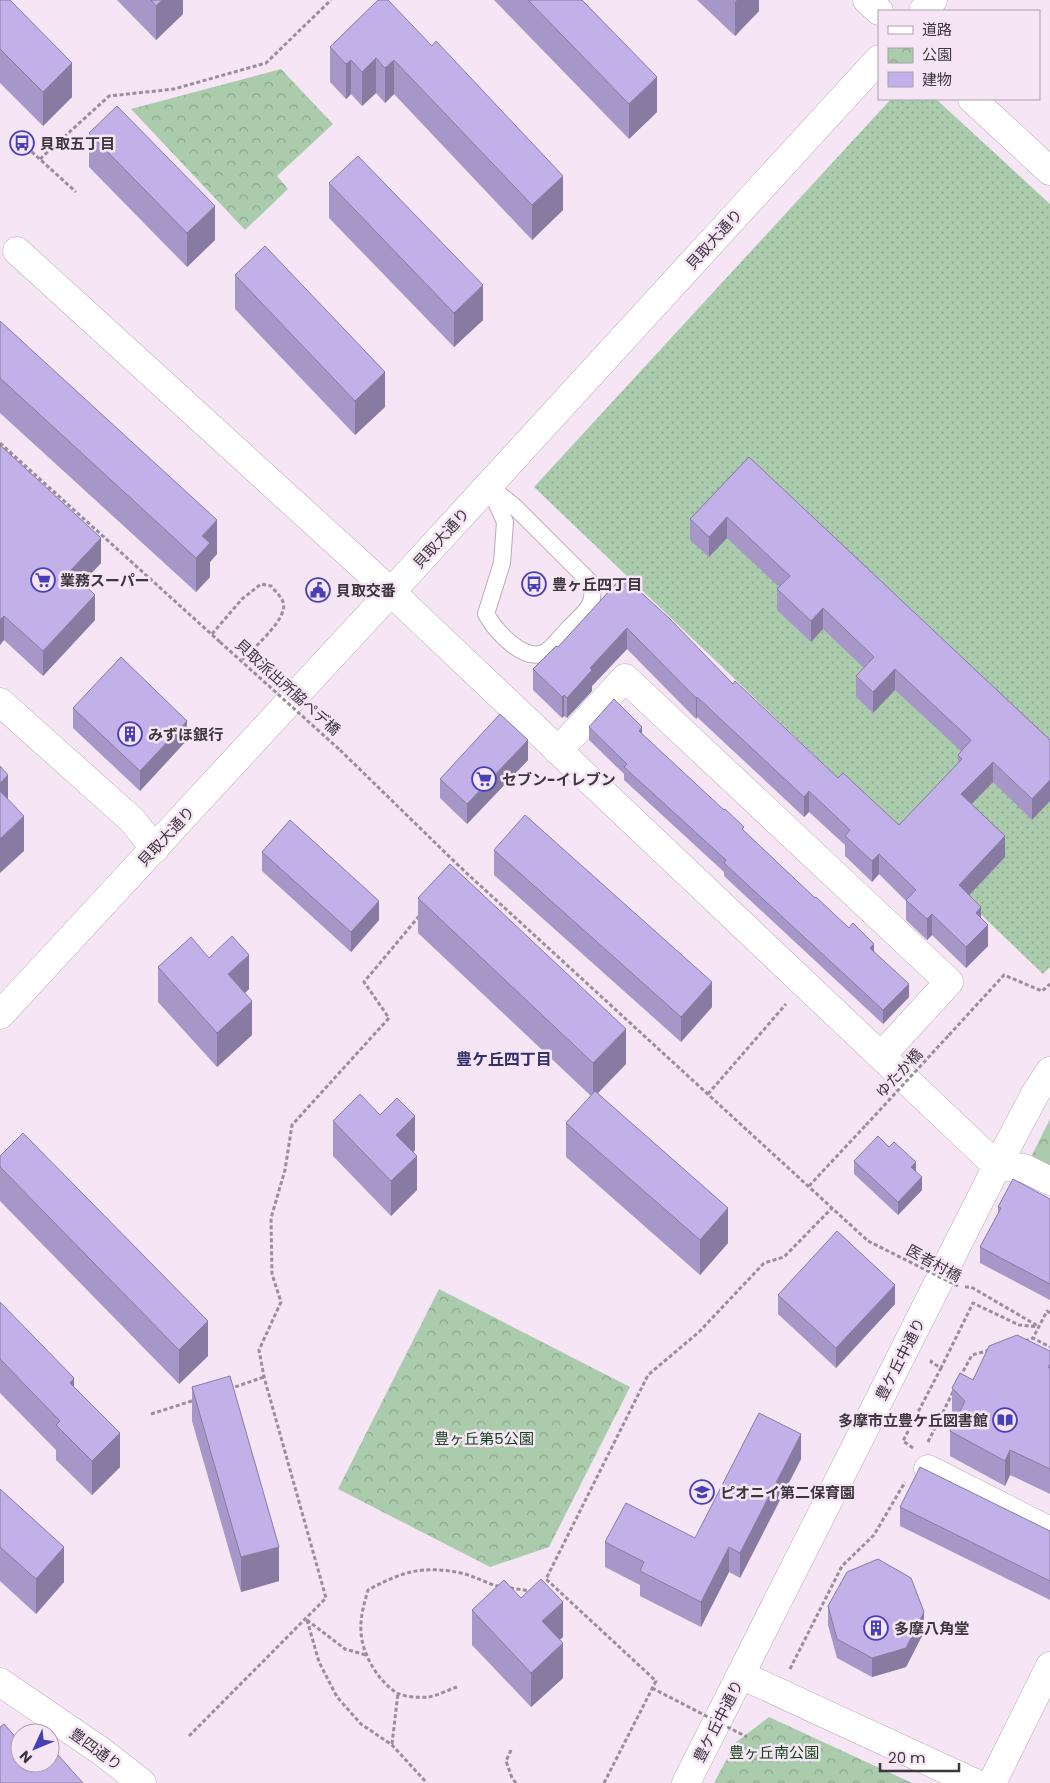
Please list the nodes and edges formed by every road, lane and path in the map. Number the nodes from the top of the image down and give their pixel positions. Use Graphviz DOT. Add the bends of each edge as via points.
graph roads {
  1 [pos="331,0"];
  2 [pos="867,0"];
  3 [pos="933,0"];
  4 [pos="924,10"];
  5 [pos="878,11"];
  6 [pos="878,60"];
  7 [pos="973,100"];
  8 [pos="22,143"];
  9 [pos="40,159"];
  10 [pos="1050,171"];
  11 [pos="76,192"];
  12 [pos="16,251"];
  13 [pos="0,443"];
  14 [pos="489,486"];
  15 [pos="391,592"];
  16 [pos="212,634"];
  17 [pos="241,661"];
  18 [pos="0,702"];
  19 [pos="558,751"];
  20 [pos="155,849"];
  21 [pos="460,867"];
  22 [pos="454,874"];
  23 [pos="424,910"];
  24 [pos="804,983"];
  25 [pos="1050,984"];
  26 [pos="0,1015"];
  27 [pos="881,1056"];
  28 [pos="1050,1071"];
  29 [pos="708,1094"];
  30 [pos="997,1166"];
  31 [pos="1050,1181"];
  32 [pos="809,1186"];
  33 [pos="832,1208"];
  34 [pos="971,1288"];
  35 [pos="961,1291"];
  36 [pos="1050,1313"];
  37 [pos="1039,1327"];
  38 [pos="1033,1338"];
  39 [pos="1015,1343"];
  40 [pos="1050,1347"];
  41 [pos="998,1348"];
  42 [pos="935,1354"];
  43 [pos="941,1368"];
  44 [pos="264,1377"];
  45 [pos="959,1380"];
  46 [pos="955,1388"];
  47 [pos="227,1389"];
  48 [pos="198,1399"];
  49 [pos="151,1414"];
  50 [pos="919,1461"];
  51 [pos="1050,1531"];
  52 [pos="557,1589"];
  53 [pos="533,1590"];
  54 [pos="549,1590"];
  55 [pos="306,1620"];
  56 [pos="366,1655"];
  57 [pos="1050,1666"];
  58 [pos="787,1674"];
  59 [pos="741,1675"];
  60 [pos="0,1682"];
  61 [pos="456,1687"];
  62 [pos="652,1688"];
  63 [pos="398,1693"];
  64 [pos="189,1736"];
  65 [pos="747,1737"];
  66 [pos="392,1745"];
  67 [pos="512,1750"];
  68 [pos="142,1783"];
  69 [pos="427,1783"];
  70 [pos="516,1783"];
  71 [pos="604,1783"];
  72 [pos="686,1783"];
  73 [pos="975,1783"];
  74 [pos="992,1783"];
  1 -- 9 [label="path" via="266,63 174,89 109,96"];
  2 -- 5 [label="street"];
  3 -- 4 [label="street"];
  6 -- 14 [label="street, 貝取大通り"];
  7 -- 10 [label="street"];
  8 -- 9 [label="path"];
  9 -- 11 [label="path"];
  12 -- 15 [label="street"];
  13 -- 16 [label="path, 貝取派出所脇ペデ橋"];
  14 -- 14 [label="lane" via="515,507 592,583 591,605 546,652 533,654 517,649 493,626 486,614 502,563 505,522"];
  14 -- 15 [label="street, 貝取大通り"];
  15 -- 19 [label="street"];
  15 -- 20 [label="street, 貝取大通り"];
  16 -- 17 [label="path, 貝取派出所脇ペデ橋, bridge"];
  16 -- 17 [label="path" via="242,599 260,584 271,586 283,602 283,613"];
  17 -- 21 [label="path, 貝取派出所脇ペデ橋, bridge" via="340,750"];
  18 -- 20 [label="street" via="132,820"];
  19 -- 24 [label="street"];
  19 -- 27 [label="street" via="625,678 949,982"];
  20 -- 26 [label="street, 貝取大通り"];
  21 -- 22 [label="path"];
  21 -- 29 [label="path, 貝取派出所脇ペデ橋"];
  23 -- 44 [label="path" via="364,982 389,1018 292,1125 285,1170 271,1218 272,1274 281,1302 259,1350"];
  24 -- 27 [label="street"];
  24 -- 29 [label="path"];
  25 -- 32 [label="path, ゆたか橋, bridge" via="1042,991 1004,976"];
  27 -- 30 [label="street"];
  28 -- 30 [label="street, 豊ケ丘中通り"];
  29 -- 32 [label="path, 医者村橋"];
  30 -- 31 [label="street" via="1024,1168"];
  30 -- 59 [label="street, 豊ケ丘中通り"];
  32 -- 33 [label="path, 医者村橋"];
  33 -- 35 [label="path, 医者村橋, bridge" via="868,1241 958,1286"];
  33 -- 52 [label="path" via="784,1257 764,1263 699,1332 648,1375 546,1579"];
  34 -- 37 [label="path, 医者村橋"];
  36 -- 37 [label="path" via="1047,1311"];
  37 -- 38 [label="path"];
  37 -- 43 [label="path" via="1019,1325 973,1303"];
  38 -- 39 [label="path"];
  38 -- 40 [label="path"];
  41 -- 45 [label="path" via="972,1355"];
  42 -- 43 [label="path" via="931,1362"];
  43 -- 50 [label="path" via="903,1441"];
  44 -- 47 [label="path"];
  44 -- 55 [label="path" via="326,1598"];
  46 -- 50 [label="path"];
  48 -- 49 [label="path"];
  50 -- 51 [label="street"];
  50 -- 58 [label="path" via="874,1535 842,1566"];
  52 -- 54 [label="path"];
  52 -- 62 [label="path" via="656,1681"];
  53 -- 56 [label="path" via="490,1584 462,1573 426,1568 390,1578 368,1590 361,1619"];
  55 -- 56 [label="path" via="345,1649"];
  55 -- 64 [label="path"];
  55 -- 66 [label="path" via="319,1662 337,1697 361,1724"];
  56 -- 63 [label="path"];
  57 -- 74 [label="street"];
  59 -- 72 [label="street, 豊ケ丘中通り"];
  59 -- 73 [label="street"];
  60 -- 68 [label="street, 豊四通り"];
  61 -- 63 [label="path" via="429,1697"];
  62 -- 65 [label="path, bridge"];
  62 -- 71 [label="path"];
  63 -- 66 [label="path"];
  66 -- 69 [label="path"];
  67 -- 70 [label="path" via="506,1760"];
}
